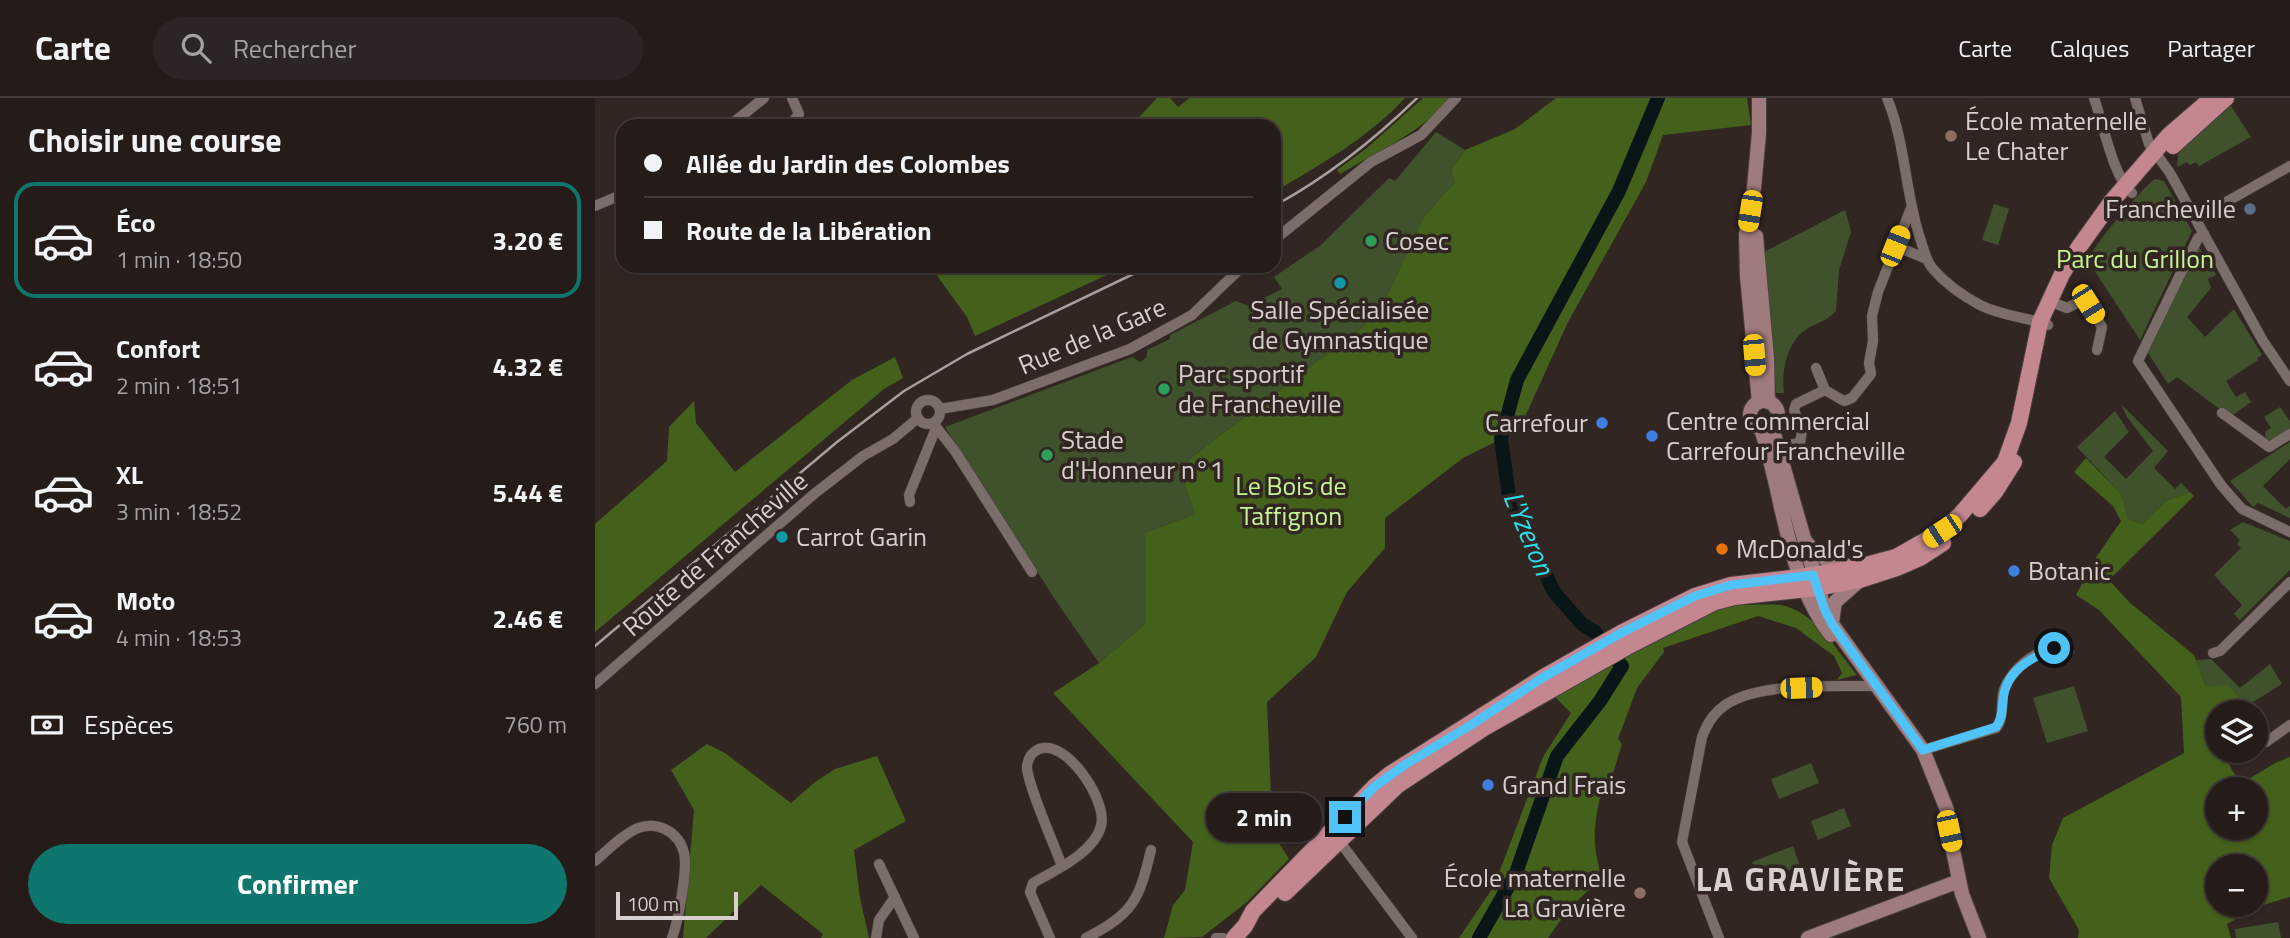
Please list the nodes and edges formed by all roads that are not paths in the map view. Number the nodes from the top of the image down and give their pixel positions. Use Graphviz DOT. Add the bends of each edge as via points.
graph roads {
  1 [pos="764,98"];
  2 [pos="792,98"];
  3 [pos="1456,98"];
  4 [pos="1759,98"];
  5 [pos="1887,98"];
  6 [pos="2094,98"];
  7 [pos="2135,98"];
  8 [pos="2211,98"];
  9 [pos="2226,98"];
  10 [pos="738,119"];
  11 [pos="795,119"];
  12 [pos="2158,156"];
  13 [pos="2290,166"];
  14 [pos="2128,190"];
  15 [pos="616,197"];
  16 [pos="595,206"];
  17 [pos="1911,208"];
  18 [pos="2196,219"];
  19 [pos="1281,234"];
  20 [pos="2204,234"];
  21 [pos="1895,246"];
  22 [pos="1927,259"];
  23 [pos="1236,273"];
  24 [pos="2052,303"];
  25 [pos="2044,324"];
  26 [pos="2097,350"];
  27 [pos="1816,368"];
  28 [pos="2290,381"];
  29 [pos="1825,390"];
  30 [pos="1763,402"];
  31 [pos="940,409"];
  32 [pos="2222,414"];
  33 [pos="918,418"];
  34 [pos="935,425"];
  35 [pos="1766,428"];
  36 [pos="2290,434"];
  37 [pos="1777,447"];
  38 [pos="910,502"];
  39 [pos="2290,532"];
  40 [pos="1803,538"];
  41 [pos="1032,572"];
  42 [pos="1858,574"];
  43 [pos="1809,582"];
  44 [pos="2290,582"];
  45 [pos="1832,624"];
  46 [pos="2069,651"];
  47 [pos="2213,653"];
  48 [pos="595,684"];
  49 [pos="1871,687"];
  50 [pos="1894,710"];
  51 [pos="2290,725"];
  52 [pos="1899,727"];
  53 [pos="2268,741"];
  54 [pos="1923,750"];
  55 [pos="1949,831"];
  56 [pos="1335,836"];
  57 [pos="1151,850"];
  58 [pos="595,861"];
  59 [pos="879,864"];
  60 [pos="1062,866"];
  61 [pos="1959,881"];
  62 [pos="895,897"];
  63 [pos="1240,932"];
  64 [pos="671,938"];
  65 [pos="876,938"];
  66 [pos="913,938"];
  67 [pos="1050,938"];
  68 [pos="1086,938"];
  69 [pos="1216,938"];
  70 [pos="1223,938"];
  71 [pos="1412,938"];
  72 [pos="1719,938"];
  73 [pos="1808,938"];
  74 [pos="1979,938"];
  1 -- 10 [label="street"];
  2 -- 11 [label="street" via="799,114"];
  3 -- 19 [label="street" via="1421,135 1361,169"];
  4 -- 30 [label="street" via="1753,188 1767,358"];
  5 -- 17 [label="street"];
  6 -- 14 [label="street" via="2116,169"];
  7 -- 12 [label="street" via="2149,144"];
  8 -- 12 [label="main road" via="2172,133"];
  9 -- 12 [label="main road"];
  12 -- 14 [label="main road"];
  12 -- 18 [label="street"];
  13 -- 18 [label="street"];
  14 -- 24 [label="main road"];
  15 -- 16 [label="street"];
  17 -- 21 [label="street"];
  17 -- 22 [label="street"];
  18 -- 20 [label="street"];
  20 -- 28 [label="street"];
  20 -- 39 [label="street" via="2138,361 2242,509"];
  21 -- 22 [label="street"];
  21 -- 29 [label="street" via="1872,316 1871,374 1852,398 1844,401"];
  22 -- 25 [label="street" via="1957,291 1983,307"];
  23 -- 31 [label="street, Rue de la Gare" via="1192,314 1130,349 993,400"];
  24 -- 25 [label="main road"];
  24 -- 26 [label="street" via="2067,308 2079,302 2088,304 2102,327"];
  25 -- 42 [label="main road" via="2022,440 1986,503 1929,553 1897,568"];
  27 -- 29 [label="street"];
  29 -- 37 [label="street" via="1794,410 1802,431 1800,443"];
  30 -- 35 [label="street" via="1775,407 1778,416"];
  30 -- 35 [label="street" via="1751,410 1750,418 1754,425"];
  31 -- 33 [label="street" via="933,401 922,401"];
  31 -- 34 [label="street"];
  32 -- 36 [label="street" via="2269,447"];
  33 -- 34 [label="street"];
  33 -- 48 [label="street, Route de Francheville" via="814,494"];
  34 -- 38 [label="street"];
  34 -- 41 [label="street"];
  35 -- 37 [label="street"];
  35 -- 43 [label="street"];
  37 -- 40 [label="street"];
  40 -- 42 [label="street" via="1818,556"];
  40 -- 43 [label="street"];
  42 -- 43 [label="main road"];
  42 -- 45 [label="street" via="1835,602"];
  43 -- 45 [label="street"];
  43 -- 49 [label="street" via="1819,619"];
  43 -- 56 [label="main road" via="1731,585 1695,596 1405,779"];
  44 -- 47 [label="street"];
  45 -- 50 [label="street"];
  46 -- 54 [label="street" via="2054,648 2036,654 2016,670 2003,692 1996,727"];
  49 -- 50 [label="street"];
  49 -- 52 [label="street"];
  49 -- 72 [label="street" via="1763,690 1731,701 1709,722 1702,737 1682,842"];
  50 -- 54 [label="street"];
  51 -- 53 [label="street"];
  52 -- 54 [label="street"];
  52 -- 55 [label="street" via="1924,769"];
  54 -- 55 [label="street" via="1947,810"];
  55 -- 61 [label="street"];
  56 -- 63 [label="main road" via="1260,917"];
  56 -- 71 [label="street"];
  57 -- 68 [label="street" via="1141,892 1126,912"];
  58 -- 64 [label="street" via="639,828 667,828 678,839 685,854 679,919"];
  59 -- 62 [label="street"];
  60 -- 60 [label="street" via="1076,859 1098,835 1103,812 1086,778 1060,751 1044,747 1029,757 1028,775"];
  60 -- 67 [label="street" via="1033,883 1030,892"];
  61 -- 73 [label="street"];
  61 -- 74 [label="street"];
  62 -- 65 [label="street" via="879,920"];
  62 -- 66 [label="street"];
  69 -- 70 [label="street"];
}
